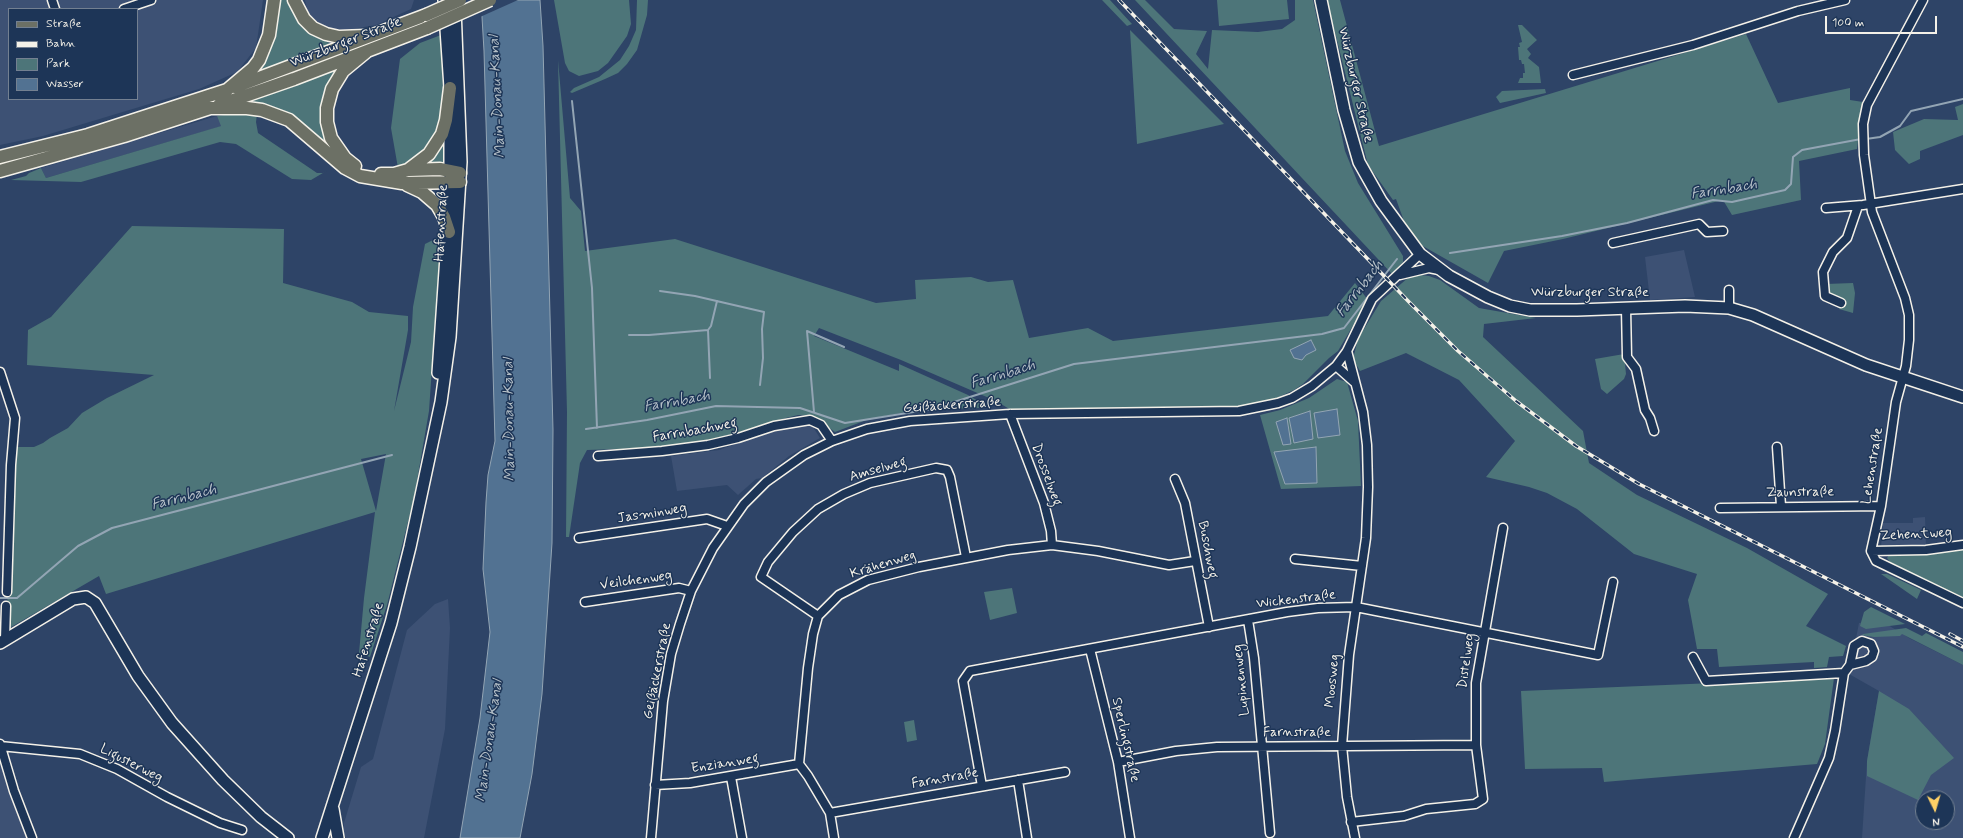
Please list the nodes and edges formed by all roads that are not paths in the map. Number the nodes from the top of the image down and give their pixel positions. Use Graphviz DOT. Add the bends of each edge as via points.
graph roads {
  1 [pos="151,0"];
  2 [pos="274,0"];
  3 [pos="294,0"];
  4 [pos="444,0"];
  5 [pos="454,0"];
  6 [pos="460,0"];
  7 [pos="490,0"];
  8 [pos="1321,0"];
  9 [pos="1845,0"];
  10 [pos="1923,0"];
  11 [pos="127,8"];
  12 [pos="375,36"];
  13 [pos="366,52"];
  14 [pos="1572,75"];
  15 [pos="450,88"];
  16 [pos="227,90"];
  17 [pos="210,108"];
  18 [pos="0,153"];
  19 [pos="17,153"];
  20 [pos="0,157"];
  21 [pos="408,170"];
  22 [pos="0,171"];
  23 [pos="455,177"];
  24 [pos="402,183"];
  25 [pos="1963,189"];
  26 [pos="1870,204"];
  27 [pos="1858,206"];
  28 [pos="1826,208"];
  29 [pos="1722,231"];
  30 [pos="449,232"];
  31 [pos="1613,243"];
  32 [pos="1420,254"];
  33 [pos="1442,271"];
  34 [pos="1397,276"];
  35 [pos="1729,290"];
  36 [pos="1840,302"];
  37 [pos="1626,308"];
  38 [pos="1729,308"];
  39 [pos="1347,351"];
  40 [pos="1336,366"];
  41 [pos="0,372"];
  42 [pos="1902,378"];
  43 [pos="1354,382"];
  44 [pos="1963,397"];
  45 [pos="1010,414"];
  46 [pos="1654,432"];
  47 [pos="832,441"];
  48 [pos="431,447"];
  49 [pos="1777,447"];
  50 [pos="598,456"];
  51 [pos="1175,479"];
  52 [pos="1781,506"];
  53 [pos="1880,506"];
  54 [pos="1720,508"];
  55 [pos="727,526"];
  56 [pos="1503,528"];
  57 [pos="579,538"];
  58 [pos="1052,545"];
  59 [pos="1963,545"];
  60 [pos="1872,554"];
  61 [pos="966,557"];
  62 [pos="1296,559"];
  63 [pos="1195,560"];
  64 [pos="1362,566"];
  65 [pos="1613,582"];
  66 [pos="691,591"];
  67 [pos="7,592"];
  68 [pos="585,602"];
  69 [pos="1963,603"];
  70 [pos="6,606"];
  71 [pos="1356,607"];
  72 [pos="818,616"];
  73 [pos="1248,620"];
  74 [pos="1209,626"];
  75 [pos="1484,633"];
  76 [pos="3,641"];
  77 [pos="1090,649"];
  78 [pos="1693,657"];
  79 [pos="1850,665"];
  80 [pos="1844,673"];
  81 [pos="1476,745"];
  82 [pos="0,746"];
  83 [pos="1342,746"];
  84 [pos="1261,747"];
  85 [pos="1118,762"];
  86 [pos="799,764"];
  87 [pos="1065,772"];
  88 [pos="731,777"];
  89 [pos="1018,780"];
  90 [pos="655,785"];
  91 [pos="982,786"];
  92 [pos="332,806"];
  93 [pos="830,813"];
  94 [pos="1351,822"];
  95 [pos="242,830"];
  96 [pos="279,833"];
  97 [pos="1270,833"];
  98 [pos="32,838"];
  99 [pos="288,838"];
  100 [pos="322,838"];
  101 [pos="338,838"];
  102 [pos="651,838"];
  103 [pos="742,838"];
  104 [pos="834,838"];
  105 [pos="1027,838"];
  106 [pos="1130,838"];
  107 [pos="1354,838"];
  108 [pos="1794,838"];
  1 -- 11 [label="street"];
  2 -- 16 [label="main road" via="269,35 262,54 253,68"];
  3 -- 12 [label="main road" via="304,20 326,34 339,37"];
  4 -- 15 [label="street, Hafenstraße"];
  5 -- 23 [label="street, Hafenstraße" via="459,91"];
  6 -- 12 [label="main road, Würzburger Straße, bridge"];
  7 -- 13 [label="main road, Würzburger Straße, bridge"];
  8 -- 32 [label="street, Würzburger Straße" via="1344,110 1359,162 1381,201"];
  9 -- 14 [label="street" via="1798,11 1693,45"];
  10 -- 26 [label="street, Lehenstraße" via="1867,105 1863,124"];
  12 -- 16 [label="main road, Würzburger Straße"];
  13 -- 17 [label="main road, Würzburger Straße"];
  13 -- 21 [label="main road" via="343,71 332,88 326,108 331,138 345,158 354,166 366,171 394,174"];
  15 -- 21 [label="main road" via="446,120 436,146"];
  15 -- 23 [label="street, Hafenstraße"];
  16 -- 19 [label="main road, Würzburger Straße" via="88,135"];
  17 -- 22 [label="main road, Würzburger Straße" via="124,136"];
  17 -- 24 [label="main road" via="247,108 276,114 289,120 345,168 367,178"];
  18 -- 19 [label="street"];
  19 -- 20 [label="main road, Würzburger Straße"];
  21 -- 23 [label="main road"];
  23 -- 24 [label="main road"];
  23 -- 30 [label="street, Hafenstraße"];
  23 -- 48 [label="street, Hafenstraße" via="450,338 441,402"];
  24 -- 30 [label="main road" via="422,192 436,205 444,216"];
  25 -- 26 [label="street"];
  26 -- 27 [label="street"];
  26 -- 42 [label="street, Lehenstraße" via="1909,315 1909,340"];
  27 -- 28 [label="street"];
  27 -- 36 [label="street" via="1847,238 1833,252 1823,272 1824,296"];
  29 -- 31 [label="street" via="1707,232 1699,224"];
  30 -- 48 [label="street, Hafenstraße"];
  32 -- 33 [label="street, Würzburger Straße"];
  32 -- 34 [label="street, Geißäckerstraße"];
  33 -- 34 [label="street, Geißäckerstraße" via="1429,268"];
  33 -- 37 [label="street, Würzburger Straße" via="1468,287 1510,306 1530,310"];
  34 -- 39 [label="street, Geißäckerstraße" via="1372,299"];
  35 -- 38 [label="street"];
  37 -- 38 [label="street, Würzburger Straße"];
  37 -- 46 [label="street" via="1627,357 1636,369 1645,410"];
  38 -- 42 [label="street, Würzburger Straße" via="1753,315 1866,365"];
  39 -- 40 [label="street, Geißäckerstraße"];
  39 -- 43 [label="street, Moosweg"];
  40 -- 43 [label="street"];
  40 -- 45 [label="street, Geißäckerstraße" via="1318,383 1292,398 1254,409"];
  41 -- 67 [label="street" via="15,418"];
  42 -- 44 [label="street, Würzburger Straße"];
  42 -- 53 [label="street, Lehenstraße"];
  43 -- 64 [label="street, Moosweg" via="1363,412 1367,445 1366,538"];
  45 -- 47 [label="street, Geißäckerstraße" via="910,421 867,429"];
  45 -- 58 [label="street, Drosselweg" via="1044,503"];
  47 -- 50 [label="street, Farrnbachweg" via="821,425 810,420 774,426 708,445"];
  47 -- 55 [label="street, Geißäckerstraße" via="804,455 766,482"];
  48 -- 92 [label="street, Hafenstraße" via="391,623"];
  49 -- 52 [label="street"];
  51 -- 63 [label="street, Buschweg" via="1185,503"];
  52 -- 53 [label="street, Zaunstraße"];
  52 -- 54 [label="street, Zaunstraße"];
  53 -- 60 [label="street, Lehenstraße"];
  55 -- 57 [label="street, Jasminweg" via="707,519"];
  55 -- 66 [label="street, Geißäckerstraße"];
  56 -- 75 [label="street, Distelweg"];
  58 -- 61 [label="street, Krähenweg"];
  58 -- 63 [label="street, Krähenweg" via="1169,566"];
  59 -- 60 [label="street, Zehentweg"];
  60 -- 69 [label="street" via="1876,561"];
  61 -- 72 [label="street, Krähenweg" via="868,580 839,595"];
  61 -- 72 [label="street, Amselweg" via="947,470 936,468 870,483 818,509 793,532 768,562 761,577"];
  62 -- 64 [label="street"];
  63 -- 74 [label="street, Buschweg"];
  64 -- 71 [label="street, Moosweg"];
  65 -- 75 [label="street, Wickenstraße" via="1598,655"];
  66 -- 68 [label="street, Veilchenweg" via="679,588"];
  66 -- 90 [label="street, Geißäckerstraße" via="674,642 666,680"];
  70 -- 76 [label="street"];
  71 -- 73 [label="street, Wickenstraße" via="1318,608"];
  71 -- 75 [label="street, Wickenstraße"];
  71 -- 83 [label="street, Moosweg" via="1345,689"];
  72 -- 86 [label="street" via="809,654"];
  73 -- 74 [label="street, Wickenstraße"];
  73 -- 84 [label="street, Lupinenweg" via="1254,658"];
  74 -- 77 [label="street, Wickenstraße"];
  75 -- 81 [label="street, Distelweg" via="1476,683"];
  76 -- 96 [label="street" via="73,599 86,597 95,603 138,676 172,723 223,780"];
  77 -- 85 [label="street, Sperlingstraße"];
  77 -- 91 [label="street, Wickenstraße" via="970,671 963,681"];
  78 -- 80 [label="street" via="1706,681"];
  79 -- 80 [label="street"];
  80 -- 108 [label="street" via="1829,758"];
  81 -- 83 [label="street, Farnstraße"];
  81 -- 94 [label="street, Distelweg" via="1483,799 1475,804 1426,809 1404,816"];
  82 -- 95 [label="street, Ligusterweg" via="80,754 117,769 220,823"];
  82 -- 98 [label="street, Ligusterweg"];
  83 -- 84 [label="street, Farnstraße"];
  83 -- 94 [label="street, Moosweg" via="1346,797"];
  84 -- 85 [label="street, Farnstraße" via="1217,747"];
  84 -- 97 [label="street, Lupinenweg"];
  85 -- 106 [label="street, Sperlingstraße"];
  86 -- 88 [label="street, Enzianweg"];
  86 -- 93 [label="street"];
  87 -- 89 [label="street, Farnstraße"];
  88 -- 90 [label="street, Enzianweg"];
  88 -- 103 [label="street"];
  89 -- 91 [label="street, Farnstraße"];
  89 -- 105 [label="street"];
  90 -- 102 [label="street, Geißäckerstraße"];
  91 -- 93 [label="street, Farnstraße"];
  92 -- 100 [label="street, Hafenstraße"];
  92 -- 101 [label="street"];
  93 -- 104 [label="street"];
  94 -- 107 [label="street, Moosweg"];
  96 -- 99 [label="street"];
}
